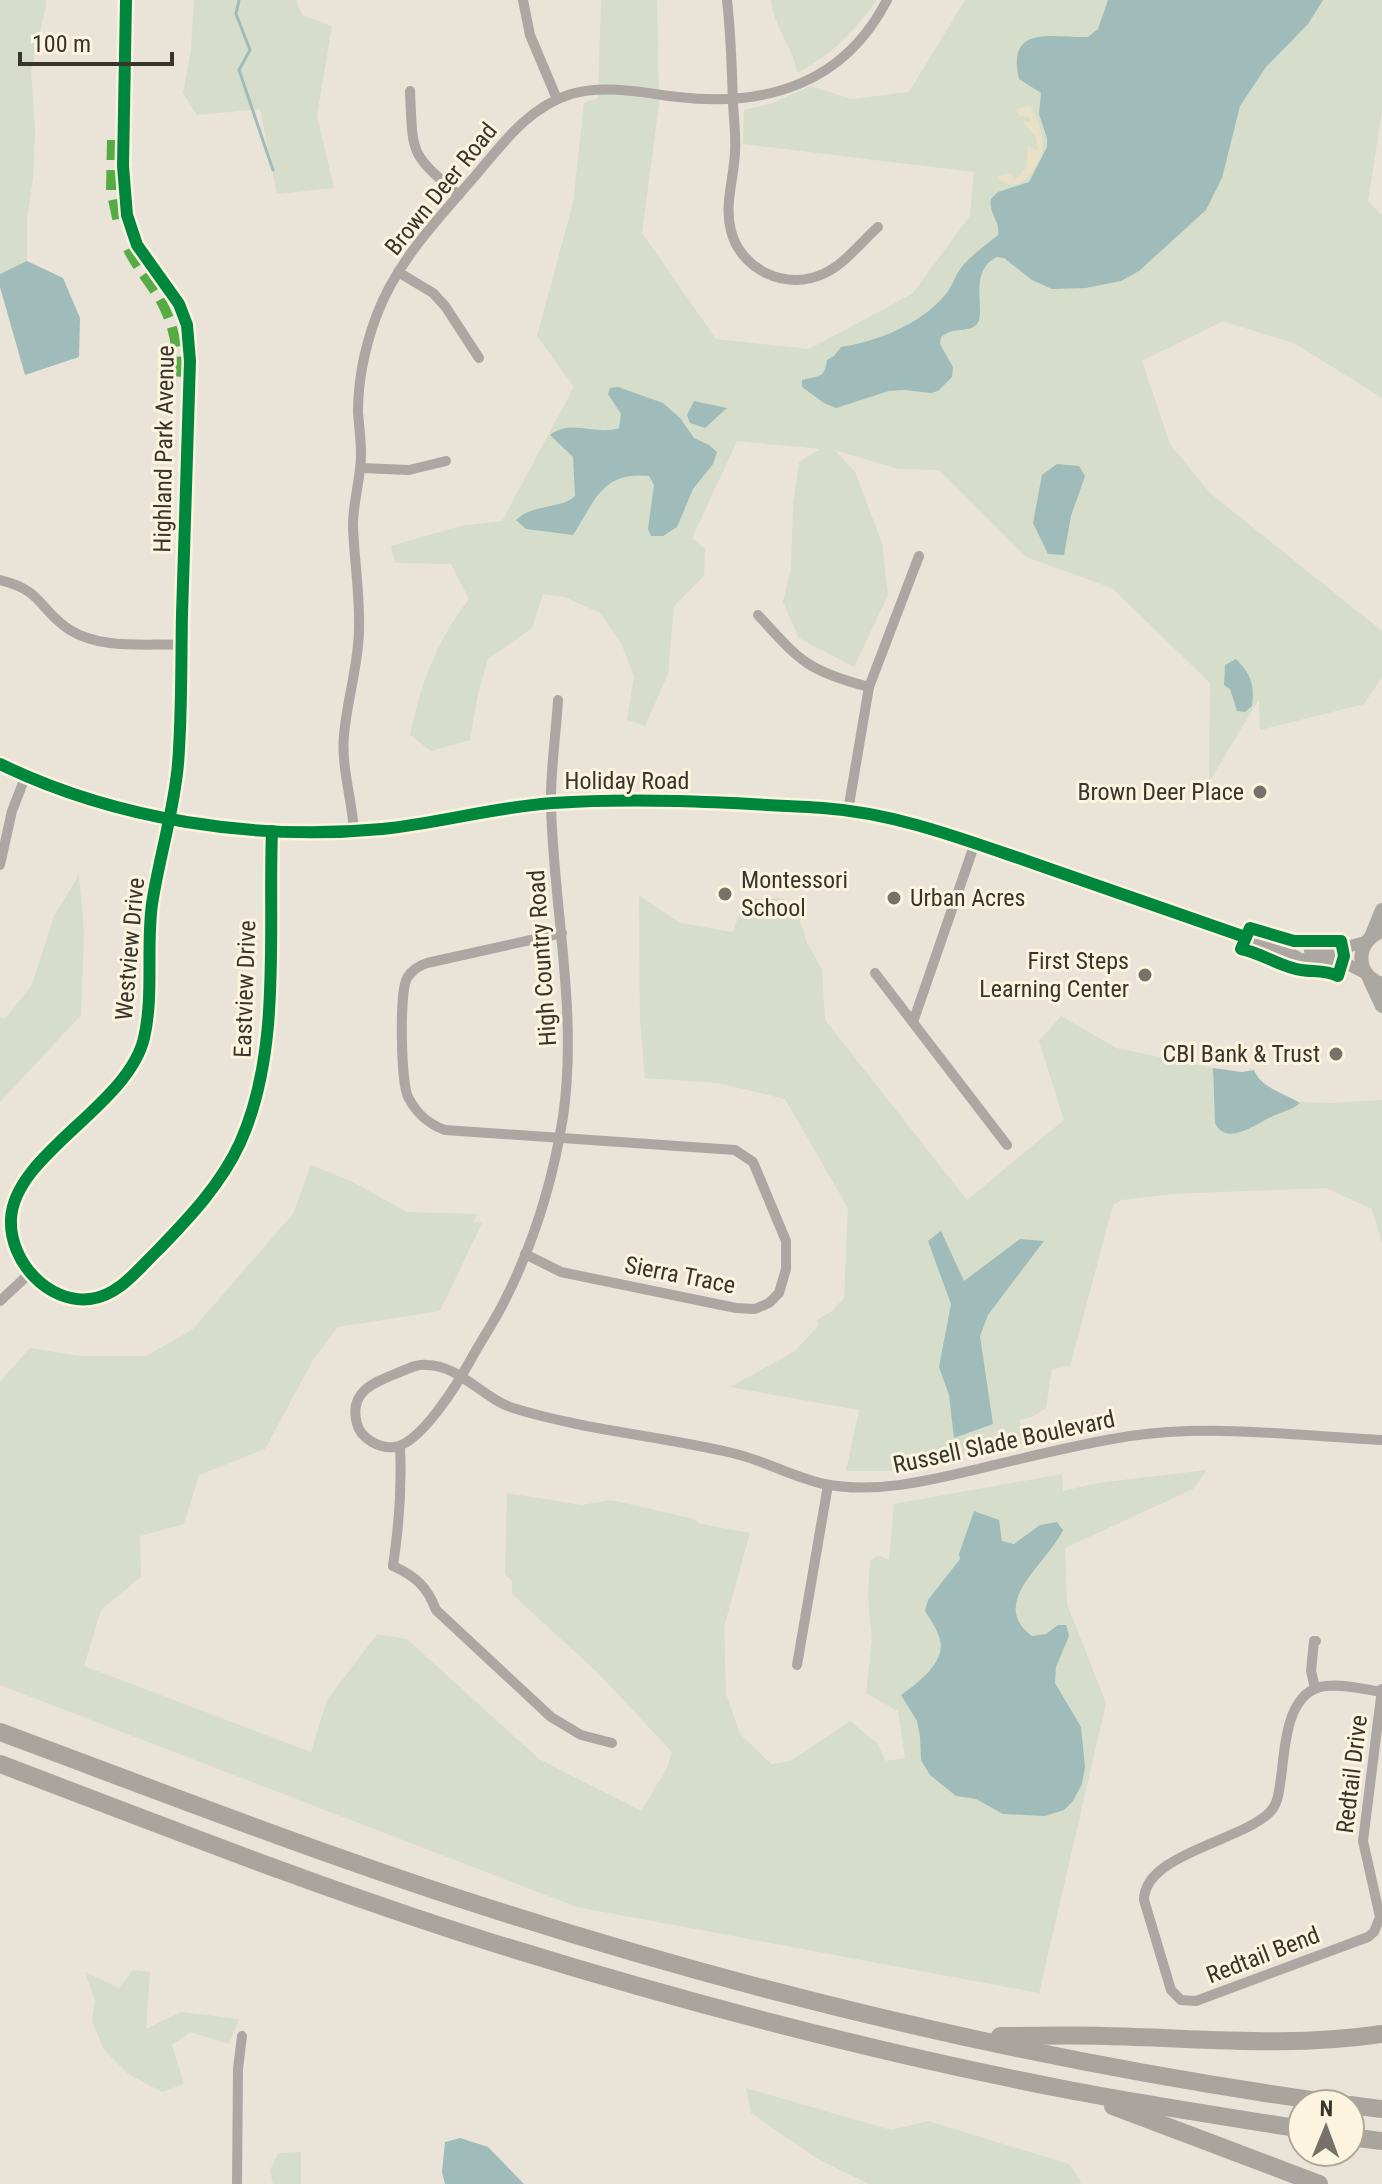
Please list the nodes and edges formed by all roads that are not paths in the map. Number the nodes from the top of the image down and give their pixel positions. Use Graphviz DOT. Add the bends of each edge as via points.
graph roads {
  1 [pos="126,0"];
  2 [pos="523,0"];
  3 [pos="727,0"];
  4 [pos="887,0"];
  5 [pos="410,91"];
  6 [pos="557,99"];
  7 [pos="733,100"];
  8 [pos="459,195"];
  9 [pos="878,227"];
  10 [pos="398,272"];
  11 [pos="479,358"];
  12 [pos="446,461"];
  13 [pos="361,468"];
  14 [pos="919,556"];
  15 [pos="0,580"];
  16 [pos="758,615"];
  17 [pos="182,645"];
  18 [pos="869,687"];
  19 [pos="558,700"];
  20 [pos="0,764"];
  21 [pos="26,775"];
  22 [pos="551,803"];
  23 [pos="848,811"];
  24 [pos="168,818"];
  25 [pos="272,831"];
  26 [pos="354,831"];
  27 [pos="975,843"];
  28 [pos="0,865"];
  29 [pos="1382,910"];
  30 [pos="562,933"];
  31 [pos="1373,937"];
  32 [pos="1292,954"];
  33 [pos="875,973"];
  34 [pos="1372,978"];
  35 [pos="1382,1006"];
  36 [pos="913,1022"];
  37 [pos="558,1139"];
  38 [pos="1007,1145"];
  39 [pos="525,1254"];
  40 [pos="31,1272"];
  41 [pos="0,1301"];
  42 [pos="461,1378"];
  43 [pos="1382,1440"];
  44 [pos="400,1447"];
  45 [pos="828,1485"];
  46 [pos="1316,1641"];
  47 [pos="797,1665"];
  48 [pos="1315,1688"];
  49 [pos="1382,1690"];
  50 [pos="0,1732"];
  51 [pos="612,1743"];
  52 [pos="0,1764"];
  53 [pos="1379,1910"];
  54 [pos="1382,2034"];
  55 [pos="242,2036"];
  56 [pos="957,2036"];
  57 [pos="1073,2091"];
  58 [pos="1286,2095"];
  59 [pos="1286,2126"];
  60 [pos="237,2184"];
  61 [pos="1319,2184"];
  1 -- 17 [label="street, Highland Park Avenue" via="127,215 137,245 179,304 187,325"];
  2 -- 6 [label="street" via="530,35"];
  3 -- 7 [label="street"];
  4 -- 7 [label="street, Brown Deer Road" via="859,40 825,70 791,88"];
  5 -- 8 [label="street" via="412,138 419,158"];
  6 -- 7 [label="street, Brown Deer Road" via="608,89"];
  6 -- 8 [label="street, Brown Deer Road" via="522,123"];
  7 -- 9 [label="street" via="735,152 728,220 735,244 751,264 773,277 809,279 834,268"];
  8 -- 10 [label="street, Brown Deer Road"];
  10 -- 11 [label="street" via="433,293"];
  10 -- 13 [label="street, Brown Deer Road" via="363,362 358,411"];
  12 -- 13 [label="street" via="409,470"];
  13 -- 26 [label="street, Brown Deer Road" via="353,525 358,656 343,745"];
  14 -- 18 [label="street"];
  15 -- 17 [label="street" via="35,594 56,619 94,640"];
  16 -- 18 [label="street" via="808,665 829,677"];
  17 -- 24 [label="street, Highland Park Avenue" via="178,767"];
  18 -- 23 [label="street"];
  19 -- 22 [label="street, High Country Road"];
  20 -- 21 [label="street, Holiday Road"];
  21 -- 24 [label="street, Holiday Road"];
  21 -- 28 [label="street"];
  22 -- 23 [label="street, Holiday Road" via="655,801"];
  22 -- 26 [label="street, Holiday Road"];
  22 -- 30 [label="street, High Country Road"];
  23 -- 27 [label="street, Holiday Road"];
  24 -- 25 [label="street, Holiday Road"];
  24 -- 40 [label="street, Westview Drive" via="152,906 141,1049 120,1083 18,1192 11,1232"];
  25 -- 26 [label="street, Holiday Road"];
  25 -- 40 [label="street, Eastview Drive" via="268,1031 263,1072 239,1145 203,1202 115,1291 92,1299 68,1298"];
  27 -- 32 [label="street, Holiday Road"];
  27 -- 36 [label="street"];
  29 -- 31 [label="main road"];
  30 -- 37 [label="street, High Country Road" via="569,1059"];
  30 -- 37 [label="street" via="427,963 416,967 403,989 402,1077 406,1094 423,1118 445,1130"];
  31 -- 32 [label="street, Holiday Road" via="1332,951"];
  31 -- 34 [label="main road" via="1360,958"];
  32 -- 34 [label="street, Holiday Road" via="1343,962"];
  33 -- 36 [label="street"];
  34 -- 35 [label="main road"];
  36 -- 38 [label="street"];
  37 -- 39 [label="street, High Country Road"];
  37 -- 39 [label="street, Sierra Trace" via="742,1153 753,1162 786,1241 784,1279 769,1303 736,1308 561,1272"];
  39 -- 42 [label="street, High Country Road"];
  40 -- 41 [label="street"];
  42 -- 44 [label="street, High Country Road" via="416,1436"];
  42 -- 44 [label="street, Russell Slade Boulevard" via="437,1365 420,1364 367,1385 358,1398 355,1419 362,1434 381,1446"];
  42 -- 45 [label="street, Russell Slade Boulevard" via="505,1406 739,1454"];
  43 -- 45 [label="street, Russell Slade Boulevard" via="1191,1431 1080,1445 892,1487"];
  44 -- 51 [label="street" via="400,1524 393,1566 415,1576 436,1610 551,1717 581,1735"];
  45 -- 47 [label="street"];
  46 -- 48 [label="street" via="1311,1671"];
  48 -- 49 [label="street"];
  48 -- 53 [label="street, Redtail Bend" via="1290,1722 1274,1808 1249,1827 1186,1855 1150,1879 1144,1900 1171,1990 1188,2002 1368,1937 1378,1925"];
  49 -- 53 [label="street, Redtail Drive" via="1363,1841"];
  50 -- 56 [label="highway" via="495,1911"];
  52 -- 57 [label="highway" via="322,1885 501,1945 777,2023"];
  54 -- 56 [label="highway" via="1260,2043"];
  55 -- 60 [label="street"];
  56 -- 58 [label="highway"];
  57 -- 59 [label="highway"];
  57 -- 61 [label="highway"];
}
